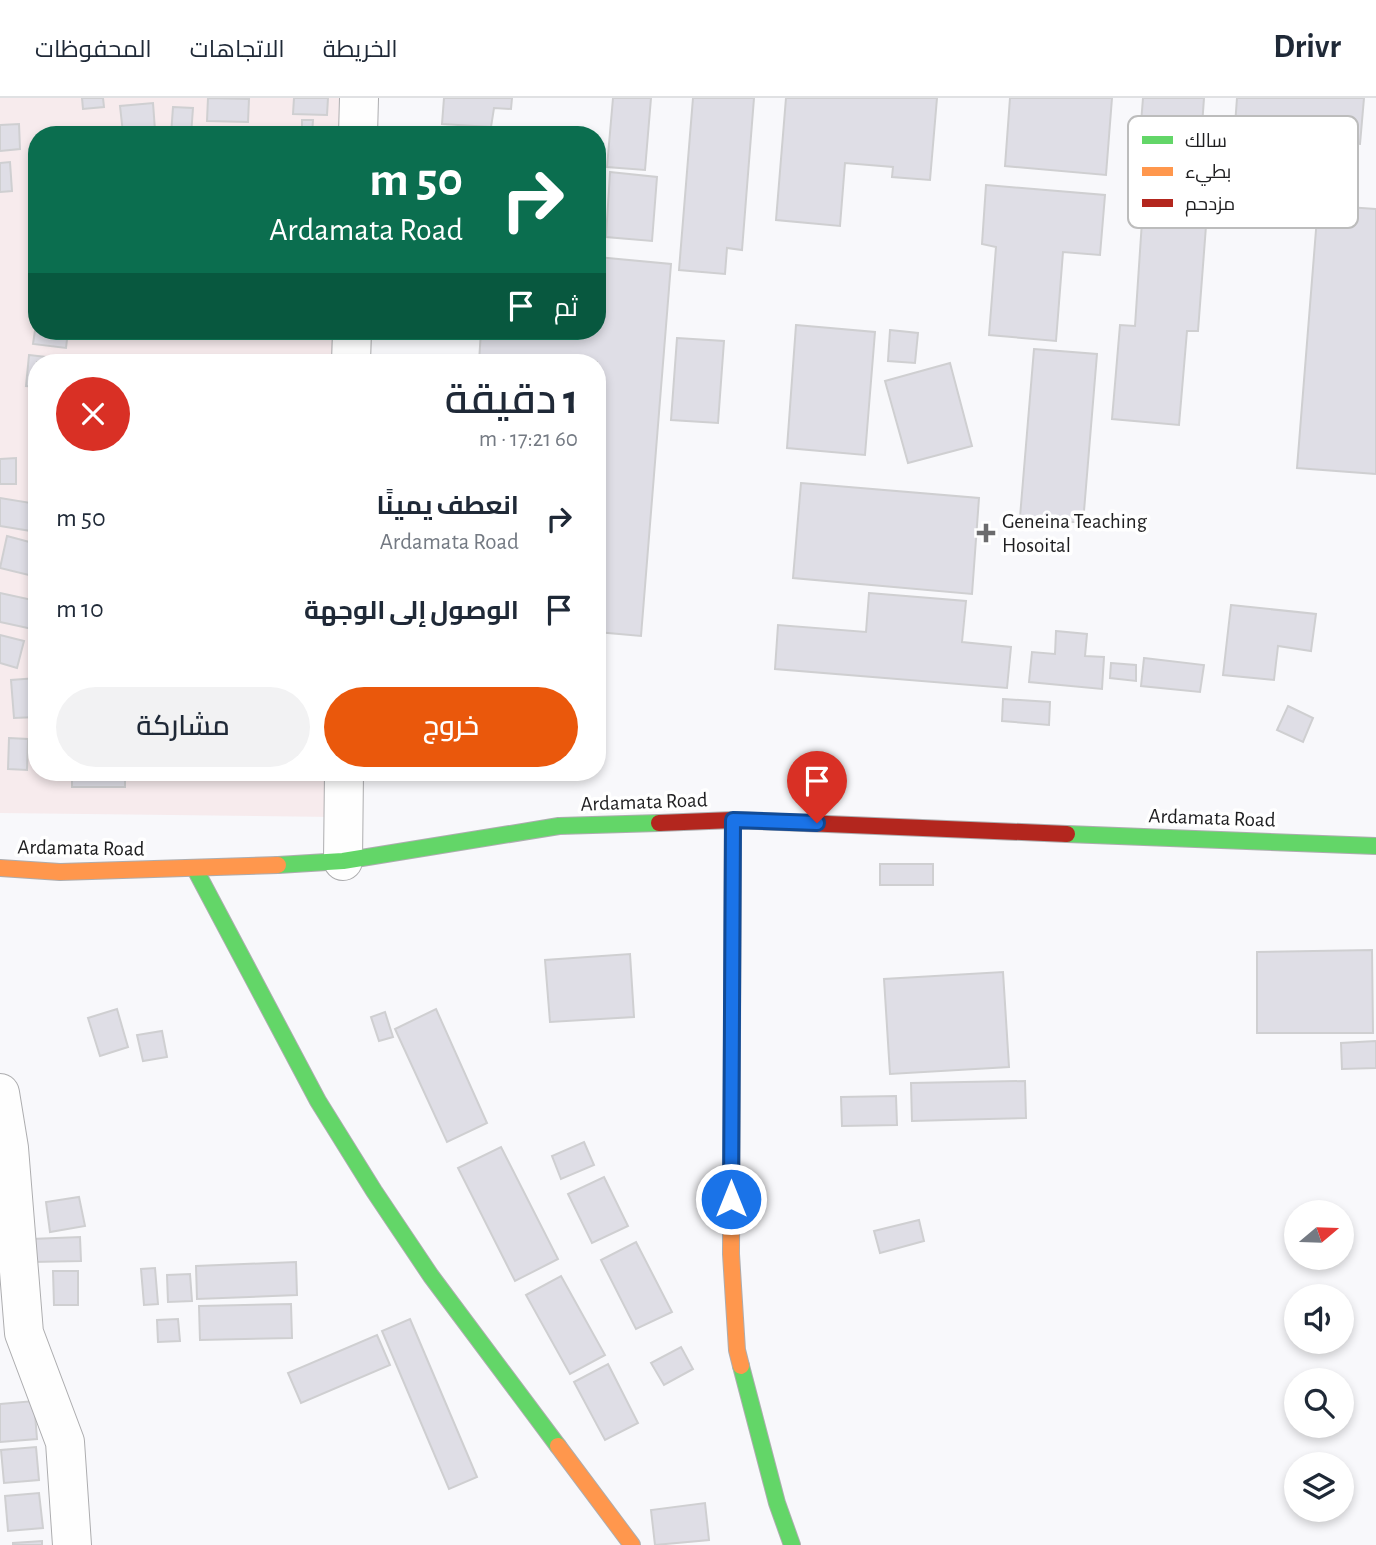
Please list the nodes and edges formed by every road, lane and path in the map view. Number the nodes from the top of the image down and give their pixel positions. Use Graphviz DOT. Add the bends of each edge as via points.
graph roads {
  1 [pos="359,98"];
  2 [pos="358,126"];
  3 [pos="344,781"];
  4 [pos="733,820"];
  5 [pos="1376,846"];
  6 [pos="343,861"];
  7 [pos="0,868"];
  8 [pos="195,869"];
  9 [pos="0,1093"];
  10 [pos="72,1545"];
  11 [pos="632,1545"];
  12 [pos="792,1545"];
  1 -- 2 [label="street"];
  3 -- 6 [label="street"];
  4 -- 5 [label="street, Ardamata Road"];
  4 -- 6 [label="street, Ardamata Road" via="559,825"];
  4 -- 12 [label="street" via="731,1254 737,1350"];
  6 -- 8 [label="street, Ardamata Road"];
  7 -- 8 [label="street, Ardamata Road" via="60,872"];
  8 -- 11 [label="street" via="318,1101 374,1191 431,1276"];
  9 -- 10 [label="street" via="24,1333 65,1442"];
}
